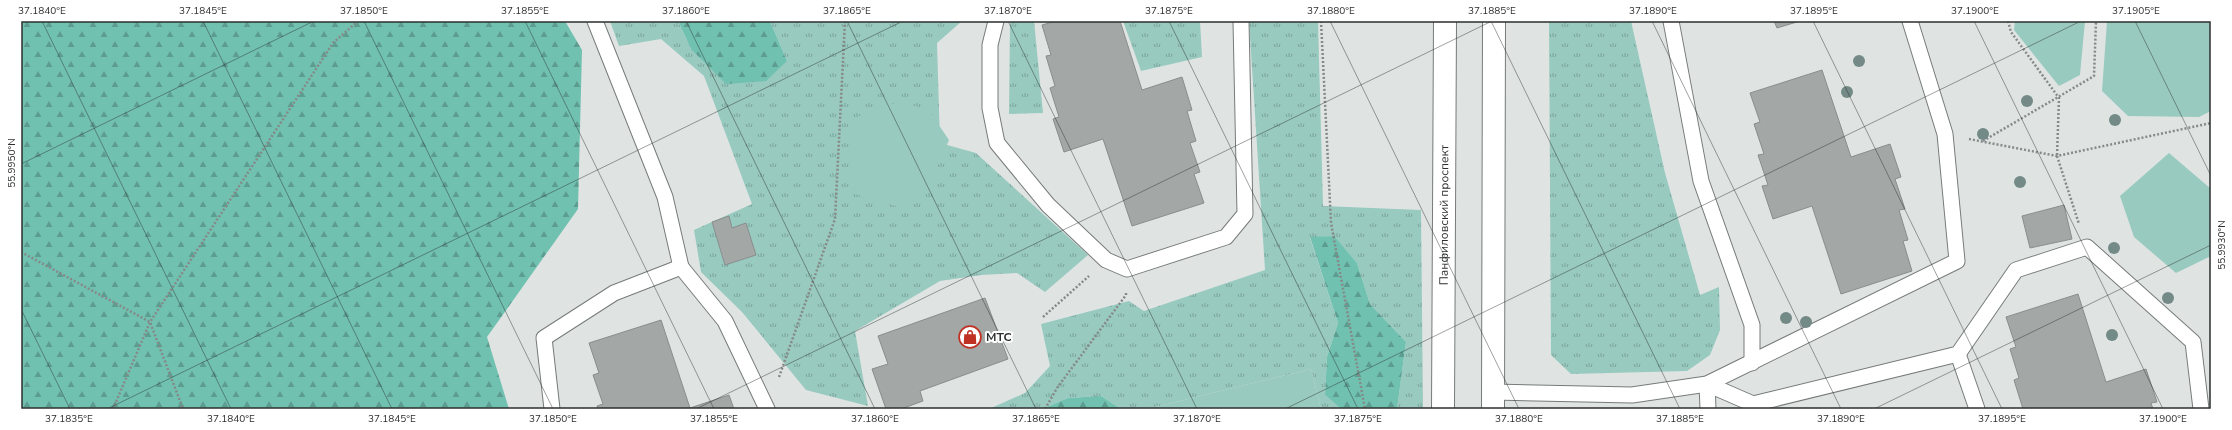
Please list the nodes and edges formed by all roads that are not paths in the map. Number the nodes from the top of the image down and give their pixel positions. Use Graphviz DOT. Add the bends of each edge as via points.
graph roads {
  1 [pos="595,21"];
  2 [pos="996,21"];
  3 [pos="1241,21"];
  4 [pos="1445,21"];
  5 [pos="1494,21"];
  6 [pos="1670,21"];
  7 [pos="1910,21"];
  8 [pos="682,267"];
  9 [pos="1958,354"];
  10 [pos="1752,363"];
  11 [pos="1707,384"];
  12 [pos="1493,400"];
  13 [pos="1633,402"];
  14 [pos="552,409"];
  15 [pos="767,409"];
  16 [pos="1443,409"];
  17 [pos="1708,409"];
  18 [pos="1977,409"];
  19 [pos="2201,409"];
  1 -- 8 [label="lane" via="665,197"];
  2 -- 3 [label="lane" via="990,45 990,108 997,143 1048,205 1106,260 1128,269 1226,237 1245,214"];
  4 -- 16 [label="main road, Панфиловский проспект"];
  5 -- 12 [label="main road"];
  6 -- 10 [label="lane" via="1701,181 1752,325"];
  7 -- 10 [label="lane" via="1945,134 1957,261"];
  8 -- 14 [label="lane" via="614,293 544,338"];
  8 -- 15 [label="lane" via="725,321"];
  9 -- 11 [label="lane" via="1753,404"];
  9 -- 18 [label="lane"];
  9 -- 19 [label="lane" via="2016,270 2087,247 2194,342"];
  10 -- 11 [label="lane"];
  11 -- 13 [label="lane"];
  11 -- 17 [label="lane"];
  12 -- 13 [label="lane"];
}
